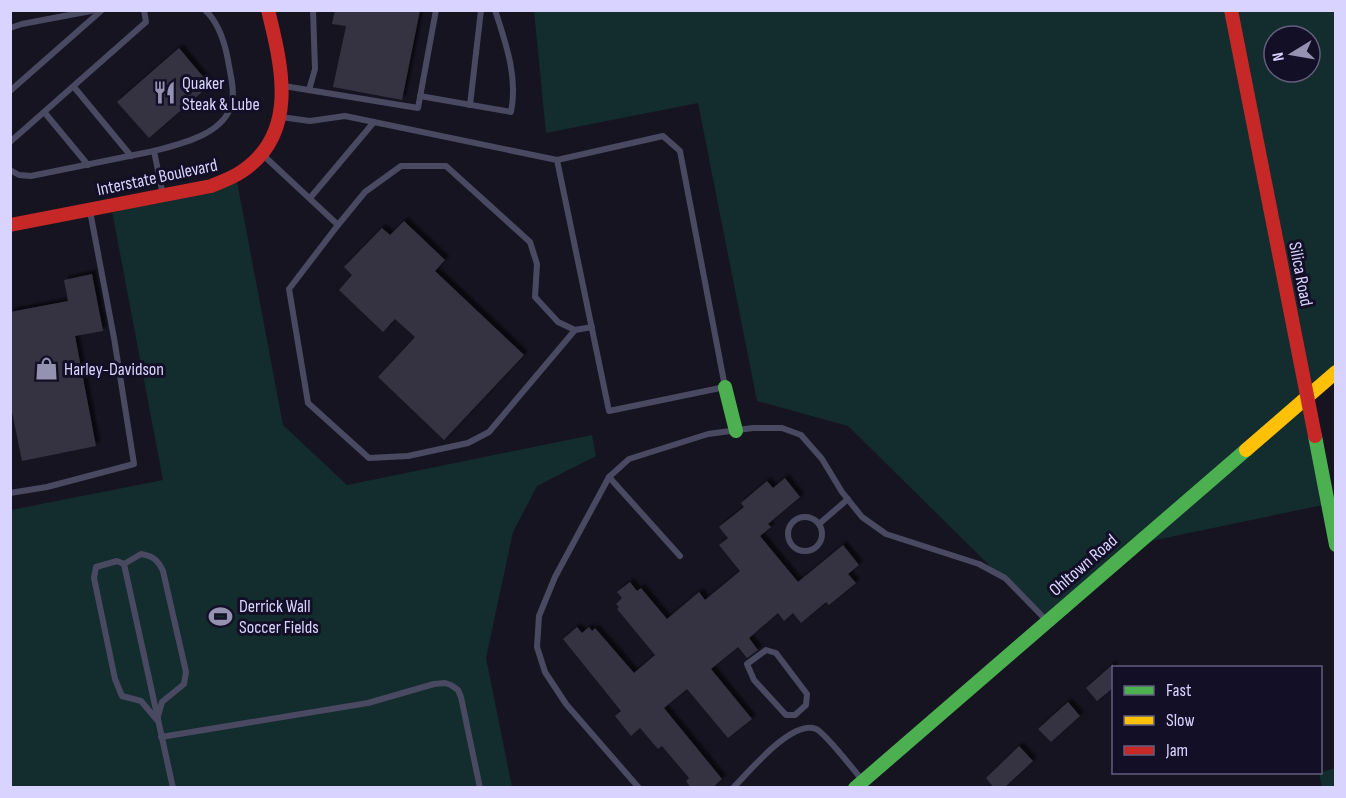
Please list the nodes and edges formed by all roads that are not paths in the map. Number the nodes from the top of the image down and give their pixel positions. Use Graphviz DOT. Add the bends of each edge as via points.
graph roads {
  1 [pos="96,10"];
  2 [pos="102,10"];
  3 [pos="144,10"];
  4 [pos="205,10"];
  5 [pos="268,10"];
  6 [pos="314,10"];
  7 [pos="436,10"];
  8 [pos="481,10"];
  9 [pos="495,10"];
  10 [pos="1231,10"];
  11 [pos="10,28"];
  12 [pos="283,86"];
  13 [pos="74,87"];
  14 [pos="309,90"];
  15 [pos="10,91"];
  16 [pos="420,96"];
  17 [pos="470,105"];
  18 [pos="45,113"];
  19 [pos="281,117"];
  20 [pos="374,122"];
  21 [pos="10,142"];
  22 [pos="154,152"];
  23 [pos="262,154"];
  24 [pos="131,156"];
  25 [pos="557,160"];
  26 [pos="88,165"];
  27 [pos="10,170"];
  28 [pos="163,195"];
  29 [pos="310,198"];
  30 [pos="90,210"];
  31 [pos="10,225"];
  32 [pos="338,225"];
  33 [pos="592,327"];
  34 [pos="575,330"];
  35 [pos="1335,372"];
  36 [pos="725,387"];
  37 [pos="1307,397"];
  38 [pos="736,431"];
  39 [pos="609,477"];
  40 [pos="10,492"];
  41 [pos="848,499"];
  42 [pos="1331,503"];
  43 [pos="819,524"];
  44 [pos="1335,545"];
  45 [pos="680,556"];
  46 [pos="124,564"];
  47 [pos="1046,621"];
  48 [pos="795,715"];
  49 [pos="157,720"];
  50 [pos="805,726"];
  51 [pos="161,737"];
  52 [pos="859,784"];
  53 [pos="173,788"];
  54 [pos="480,788"];
  55 [pos="639,788"];
  56 [pos="733,788"];
  1 -- 11 [label="lane"];
  2 -- 15 [label="lane"];
  3 -- 13 [label="lane" via="146,22"];
  4 -- 22 [label="lane" via="217,27 227,55 232,103 224,120 212,130"];
  5 -- 12 [label="street, Interstate Boulevard"];
  6 -- 14 [label="lane" via="315,69"];
  7 -- 16 [label="lane"];
  8 -- 17 [label="lane"];
  9 -- 17 [label="lane" via="515,92 511,112"];
  10 -- 37 [label="street, Silica Road"];
  12 -- 14 [label="lane"];
  12 -- 19 [label="street, Interstate Boulevard"];
  13 -- 18 [label="lane"];
  13 -- 24 [label="lane"];
  14 -- 16 [label="lane" via="418,108"];
  16 -- 17 [label="lane"];
  18 -- 21 [label="lane"];
  18 -- 26 [label="lane"];
  19 -- 20 [label="lane" via="310,121 345,116"];
  19 -- 23 [label="street, Interstate Boulevard"];
  20 -- 25 [label="lane"];
  20 -- 29 [label="lane"];
  22 -- 24 [label="lane"];
  22 -- 28 [label="lane"];
  23 -- 28 [label="street, Interstate Boulevard" via="225,182"];
  23 -- 29 [label="lane"];
  24 -- 26 [label="lane"];
  25 -- 33 [label="lane"];
  25 -- 36 [label="lane" via="663,136 680,151"];
  26 -- 27 [label="lane" via="31,176"];
  28 -- 30 [label="street, Interstate Boulevard"];
  29 -- 32 [label="lane"];
  30 -- 31 [label="street, Interstate Boulevard"];
  30 -- 40 [label="lane" via="134,464 47,487"];
  32 -- 34 [label="lane" via="365,192 401,166 446,166 530,242 537,264 535,297 558,322"];
  32 -- 34 [label="lane" via="289,289 308,403 369,458 418,454 468,443 489,432"];
  33 -- 34 [label="lane"];
  33 -- 36 [label="lane" via="609,411"];
  35 -- 37 [label="street, Ohltown Road"];
  36 -- 38 [label="street"];
  37 -- 42 [label="street, Silica Road"];
  37 -- 47 [label="street, Ohltown Road"];
  38 -- 39 [label="lane" via="661,447 629,459"];
  38 -- 41 [label="lane" via="782,428 801,435"];
  39 -- 45 [label="lane"];
  39 -- 55 [label="lane" via="555,578 540,616 537,647 545,672 566,704"];
  41 -- 43 [label="lane"];
  41 -- 47 [label="lane" via="862,517 886,534 979,564 1005,578"];
  42 -- 44 [label="street, Silica Road"];
  43 -- 43 [label="lane" via="812,518 798,519 790,528 790,541 799,550 812,550 821,540"];
  46 -- 49 [label="lane"];
  46 -- 49 [label="lane" via="117,561 96,567 94,578 115,679 122,696 141,701"];
  46 -- 49 [label="lane" via="141,554 159,561 186,672 184,684 162,702"];
  47 -- 52 [label="street, Ohltown Road"];
  48 -- 48 [label="lane" via="807,705 807,694 776,653 766,650 747,664 754,680 786,715"];
  48 -- 50 [label="lane"];
  49 -- 51 [label="lane"];
  50 -- 52 [label="lane" via="818,729"];
  50 -- 56 [label="lane" via="784,738"];
  51 -- 53 [label="lane"];
  51 -- 54 [label="lane" via="368,703 445,683 458,690 461,697"];
}
